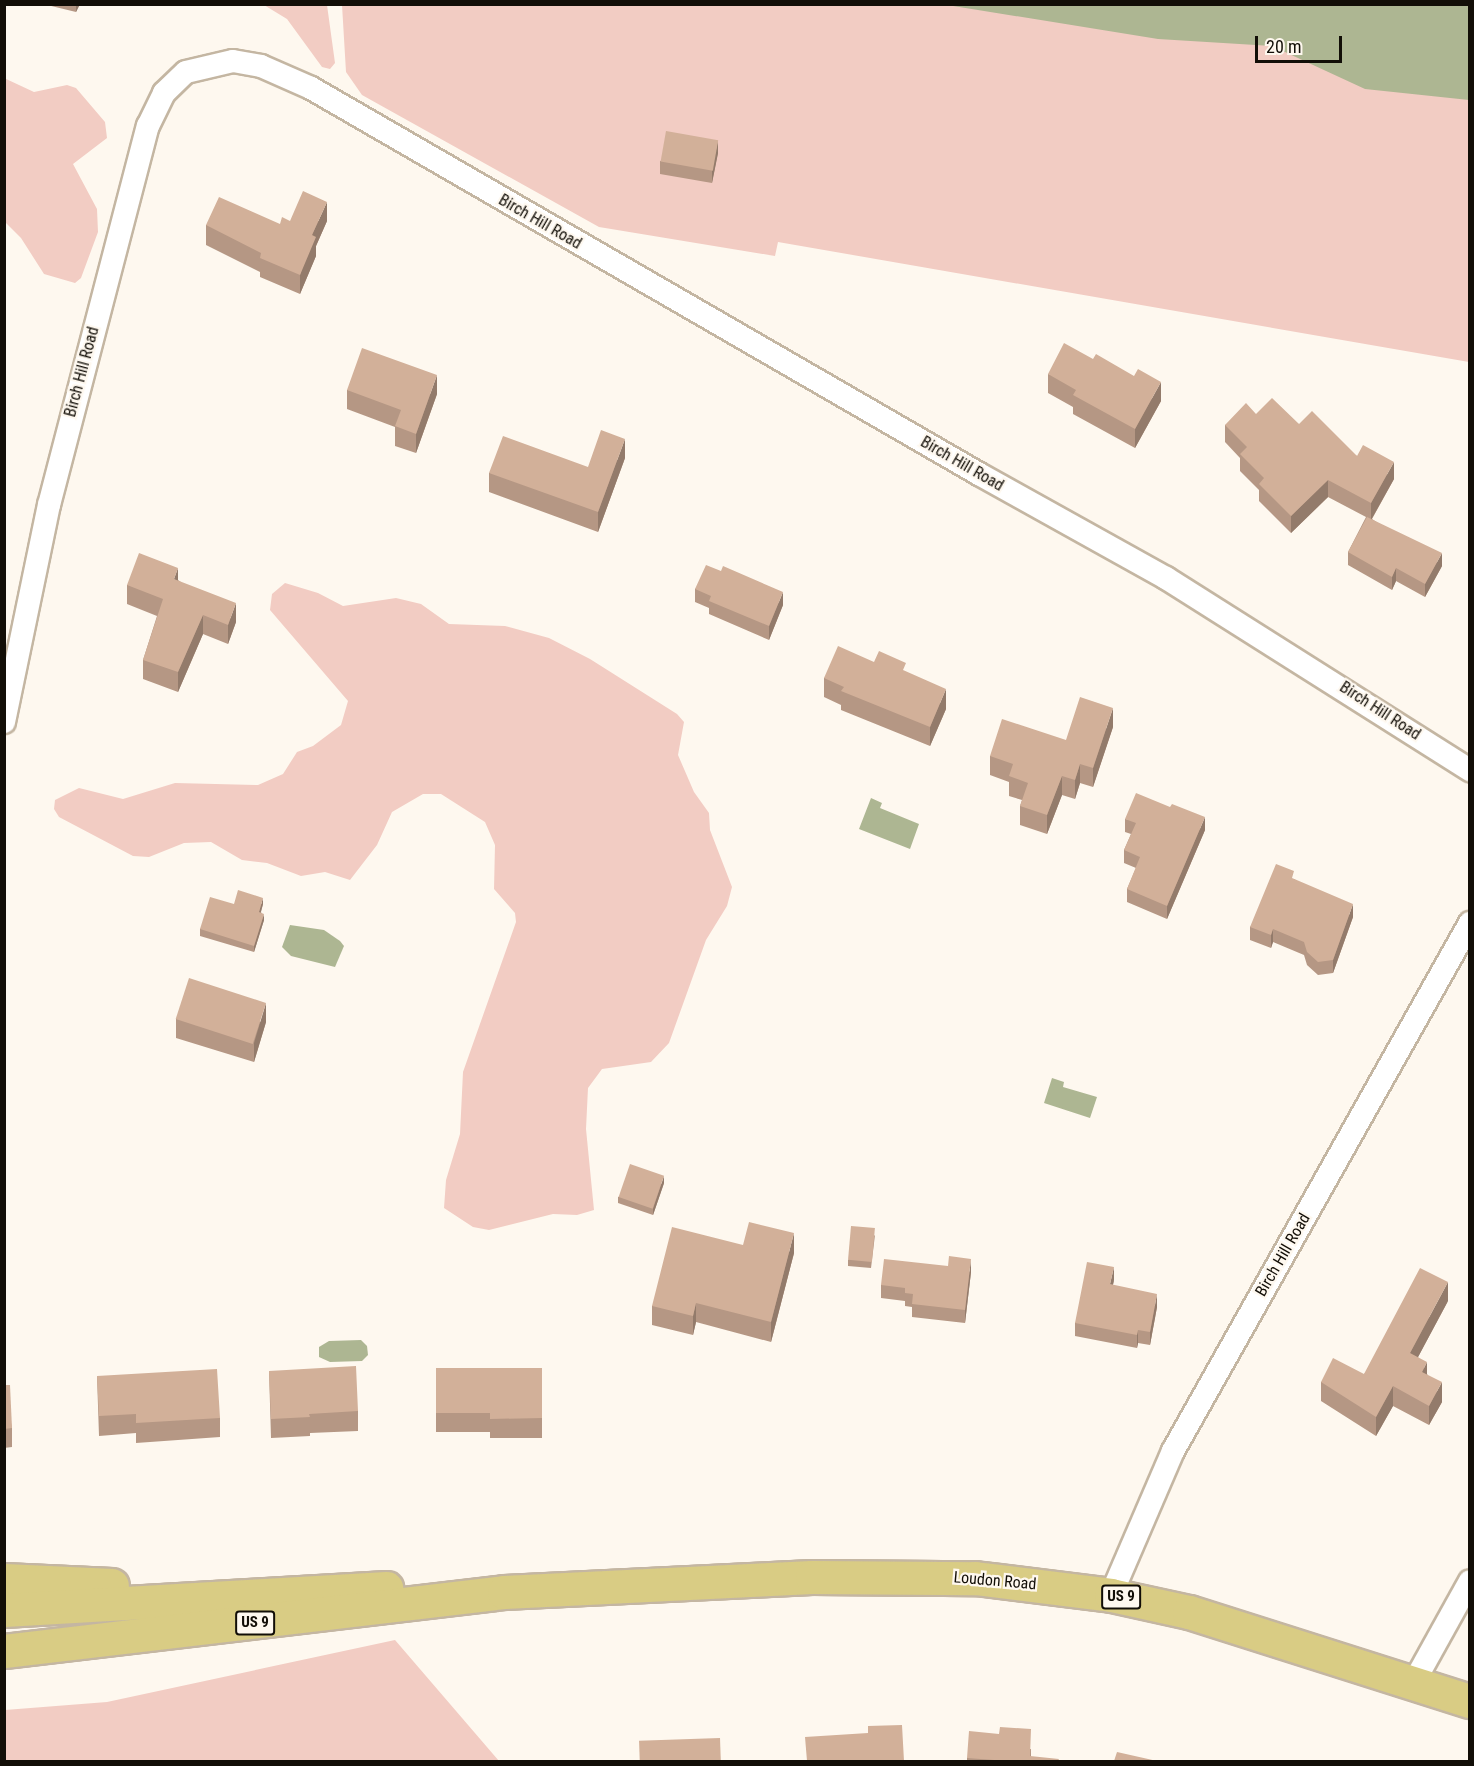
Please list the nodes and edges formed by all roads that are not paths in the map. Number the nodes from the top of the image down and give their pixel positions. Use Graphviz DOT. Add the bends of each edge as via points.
graph roads {
  1 [pos="4,723"];
  2 [pos="1470,770"];
  3 [pos="1470,923"];
  4 [pos="4,1580"];
  5 [pos="1470,1581"];
  6 [pos="504,1592"];
  7 [pos="224,1595"];
  8 [pos="1111,1595"];
  9 [pos="4,1610"];
  10 [pos="4,1651"];
  11 [pos="1414,1682"];
  12 [pos="1470,1701"];
  1 -- 2 [label="street, Birch Hill Road" via="49,505 148,126 164,93 186,72 233,61 261,66 311,88 969,469 1166,578"];
  3 -- 8 [label="street, Birch Hill Road" via="1173,1452"];
  4 -- 7 [label="main road" via="98,1583"];
  5 -- 11 [label="street"];
  6 -- 7 [label="main road, US 9" via="397,1587"];
  6 -- 8 [label="main road, Loudon Road / US 9" via="812,1577 921,1576 1041,1584"];
  6 -- 10 [label="main road, US 9"];
  7 -- 9 [label="main road, US 9"];
  8 -- 11 [label="main road, Loudon Road / US 9" via="1235,1624"];
  11 -- 12 [label="main road, Loudon Road / US 9"];
}
